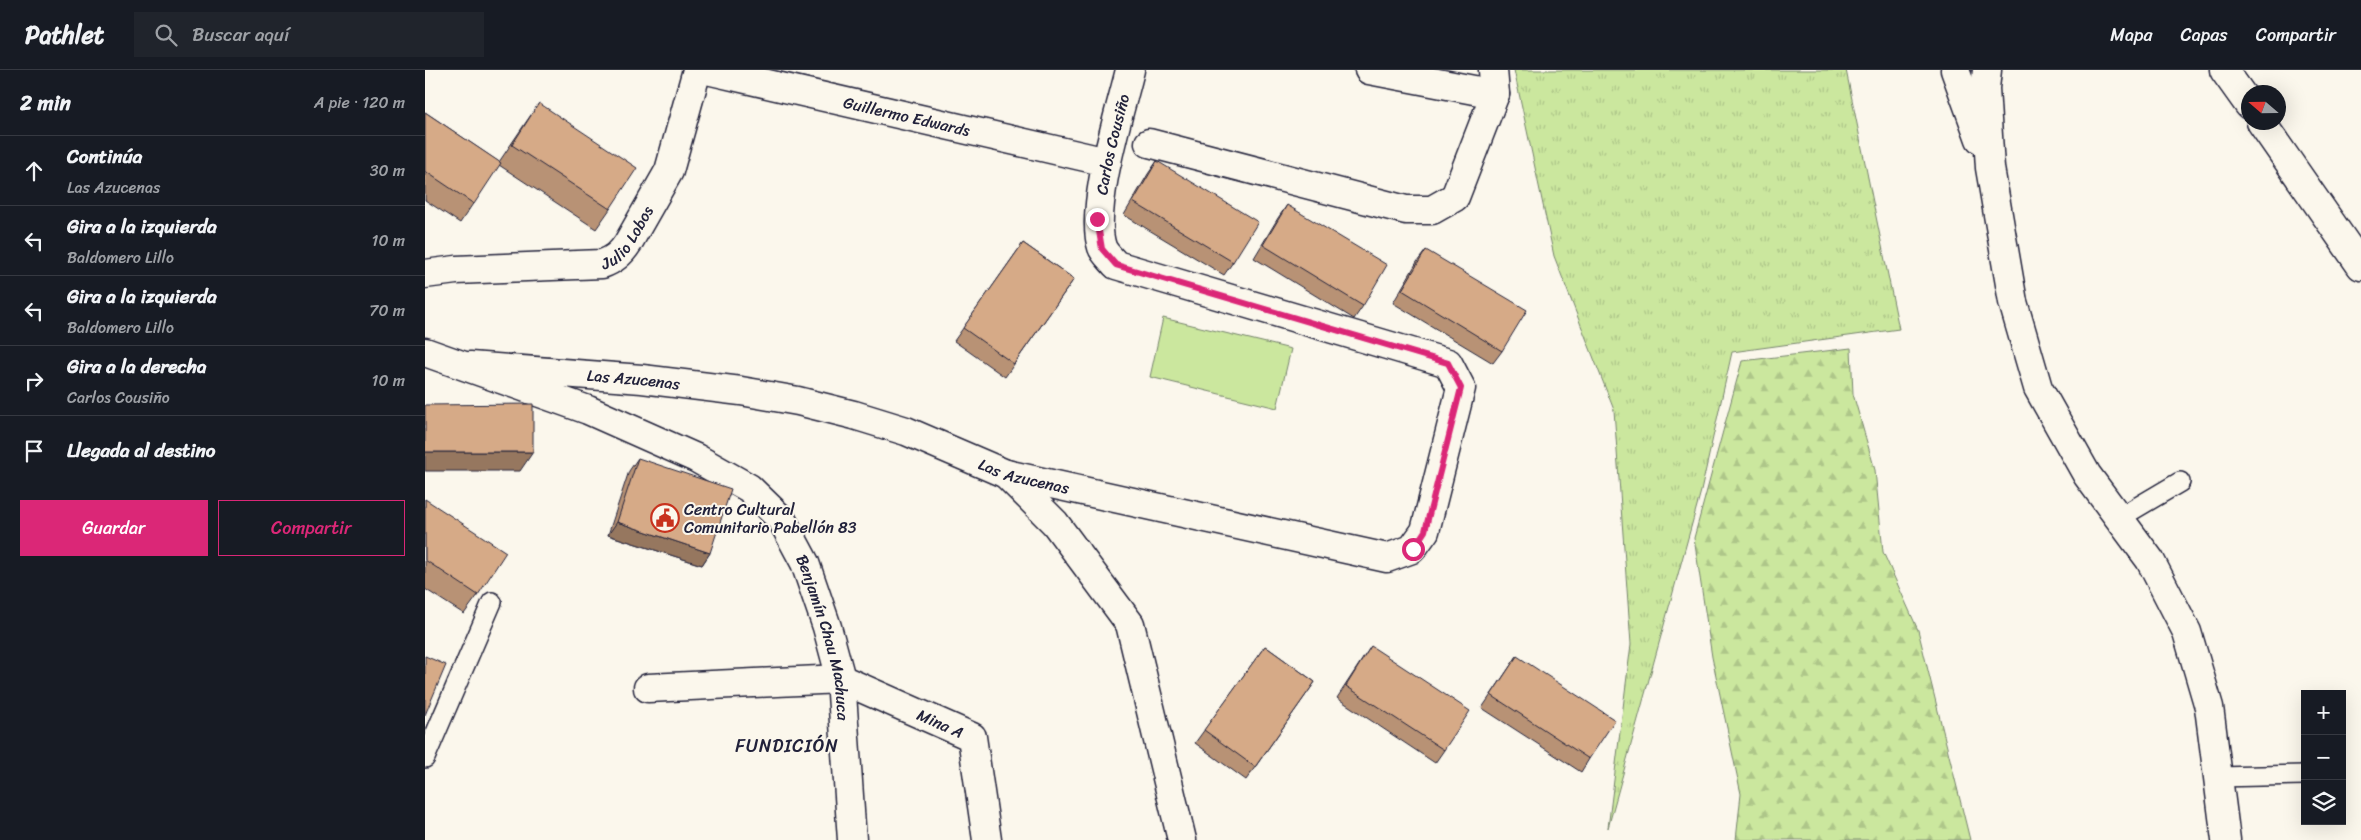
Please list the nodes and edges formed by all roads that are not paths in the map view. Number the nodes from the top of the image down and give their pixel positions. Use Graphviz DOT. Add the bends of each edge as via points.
graph roads {
  1 [pos="697,70"];
  2 [pos="707,70"];
  3 [pos="1130,70"];
  4 [pos="1369,70"];
  5 [pos="1955,70"];
  6 [pos="1987,70"];
  7 [pos="2224,70"];
  8 [pos="1494,82"];
  9 [pos="2241,94"];
  10 [pos="2267,130"];
  11 [pos="1149,143"];
  12 [pos="1107,162"];
  13 [pos="1990,168"];
  14 [pos="2361,266"];
  15 [pos="425,274"];
  16 [pos="425,352"];
  17 [pos="470,366"];
  18 [pos="1461,388"];
  19 [pos="1005,474"];
  20 [pos="2180,482"];
  21 [pos="2119,518"];
  22 [pos="492,602"];
  23 [pos="841,679"];
  24 [pos="648,688"];
  25 [pos="425,758"];
  26 [pos="2301,775"];
  27 [pos="2218,777"];
  28 [pos="852,840"];
  29 [pos="987,840"];
  30 [pos="1182,840"];
  31 [pos="2226,840"];
  1 -- 15 [label="street, Julio Lobos" via="669,170 625,248 612,260 602,264"];
  2 -- 12 [label="street, Guillermo Edwards"];
  3 -- 12 [label="street, Carlos Cousiño"];
  4 -- 8 [label="street"];
  5 -- 13 [label="street"];
  6 -- 13 [label="street" via="1985,88"];
  7 -- 9 [label="street"];
  8 -- 11 [label="street" via="1455,197 1432,210 1406,210"];
  10 -- 14 [label="street"];
  12 -- 18 [label="street, Carlos Cousiño" via="1097,219 1102,249 1116,265 1448,363"];
  13 -- 21 [label="street" via="2013,302 2038,388 2087,475"];
  16 -- 17 [label="street"];
  17 -- 19 [label="street, Las Azucenas" via="642,379 798,401 906,431"];
  17 -- 23 [label="street, Benjamín Chau Machuca" via="588,410 696,458 749,488 782,520 805,562"];
  18 -- 19 [label="street, Las Azucenas" via="1425,531 1413,549 1387,558"];
  19 -- 30 [label="street" via="1055,523 1130,624"];
  20 -- 21 [label="lane"];
  21 -- 27 [label="street" via="2150,560 2187,632 2209,707"];
  22 -- 25 [label="lane"];
  23 -- 24 [label="street"];
  23 -- 28 [label="street, Benjamín Chau Machuca"];
  23 -- 29 [label="street, Mina A" via="972,737"];
  26 -- 27 [label="lane"];
  27 -- 31 [label="street"];
}
